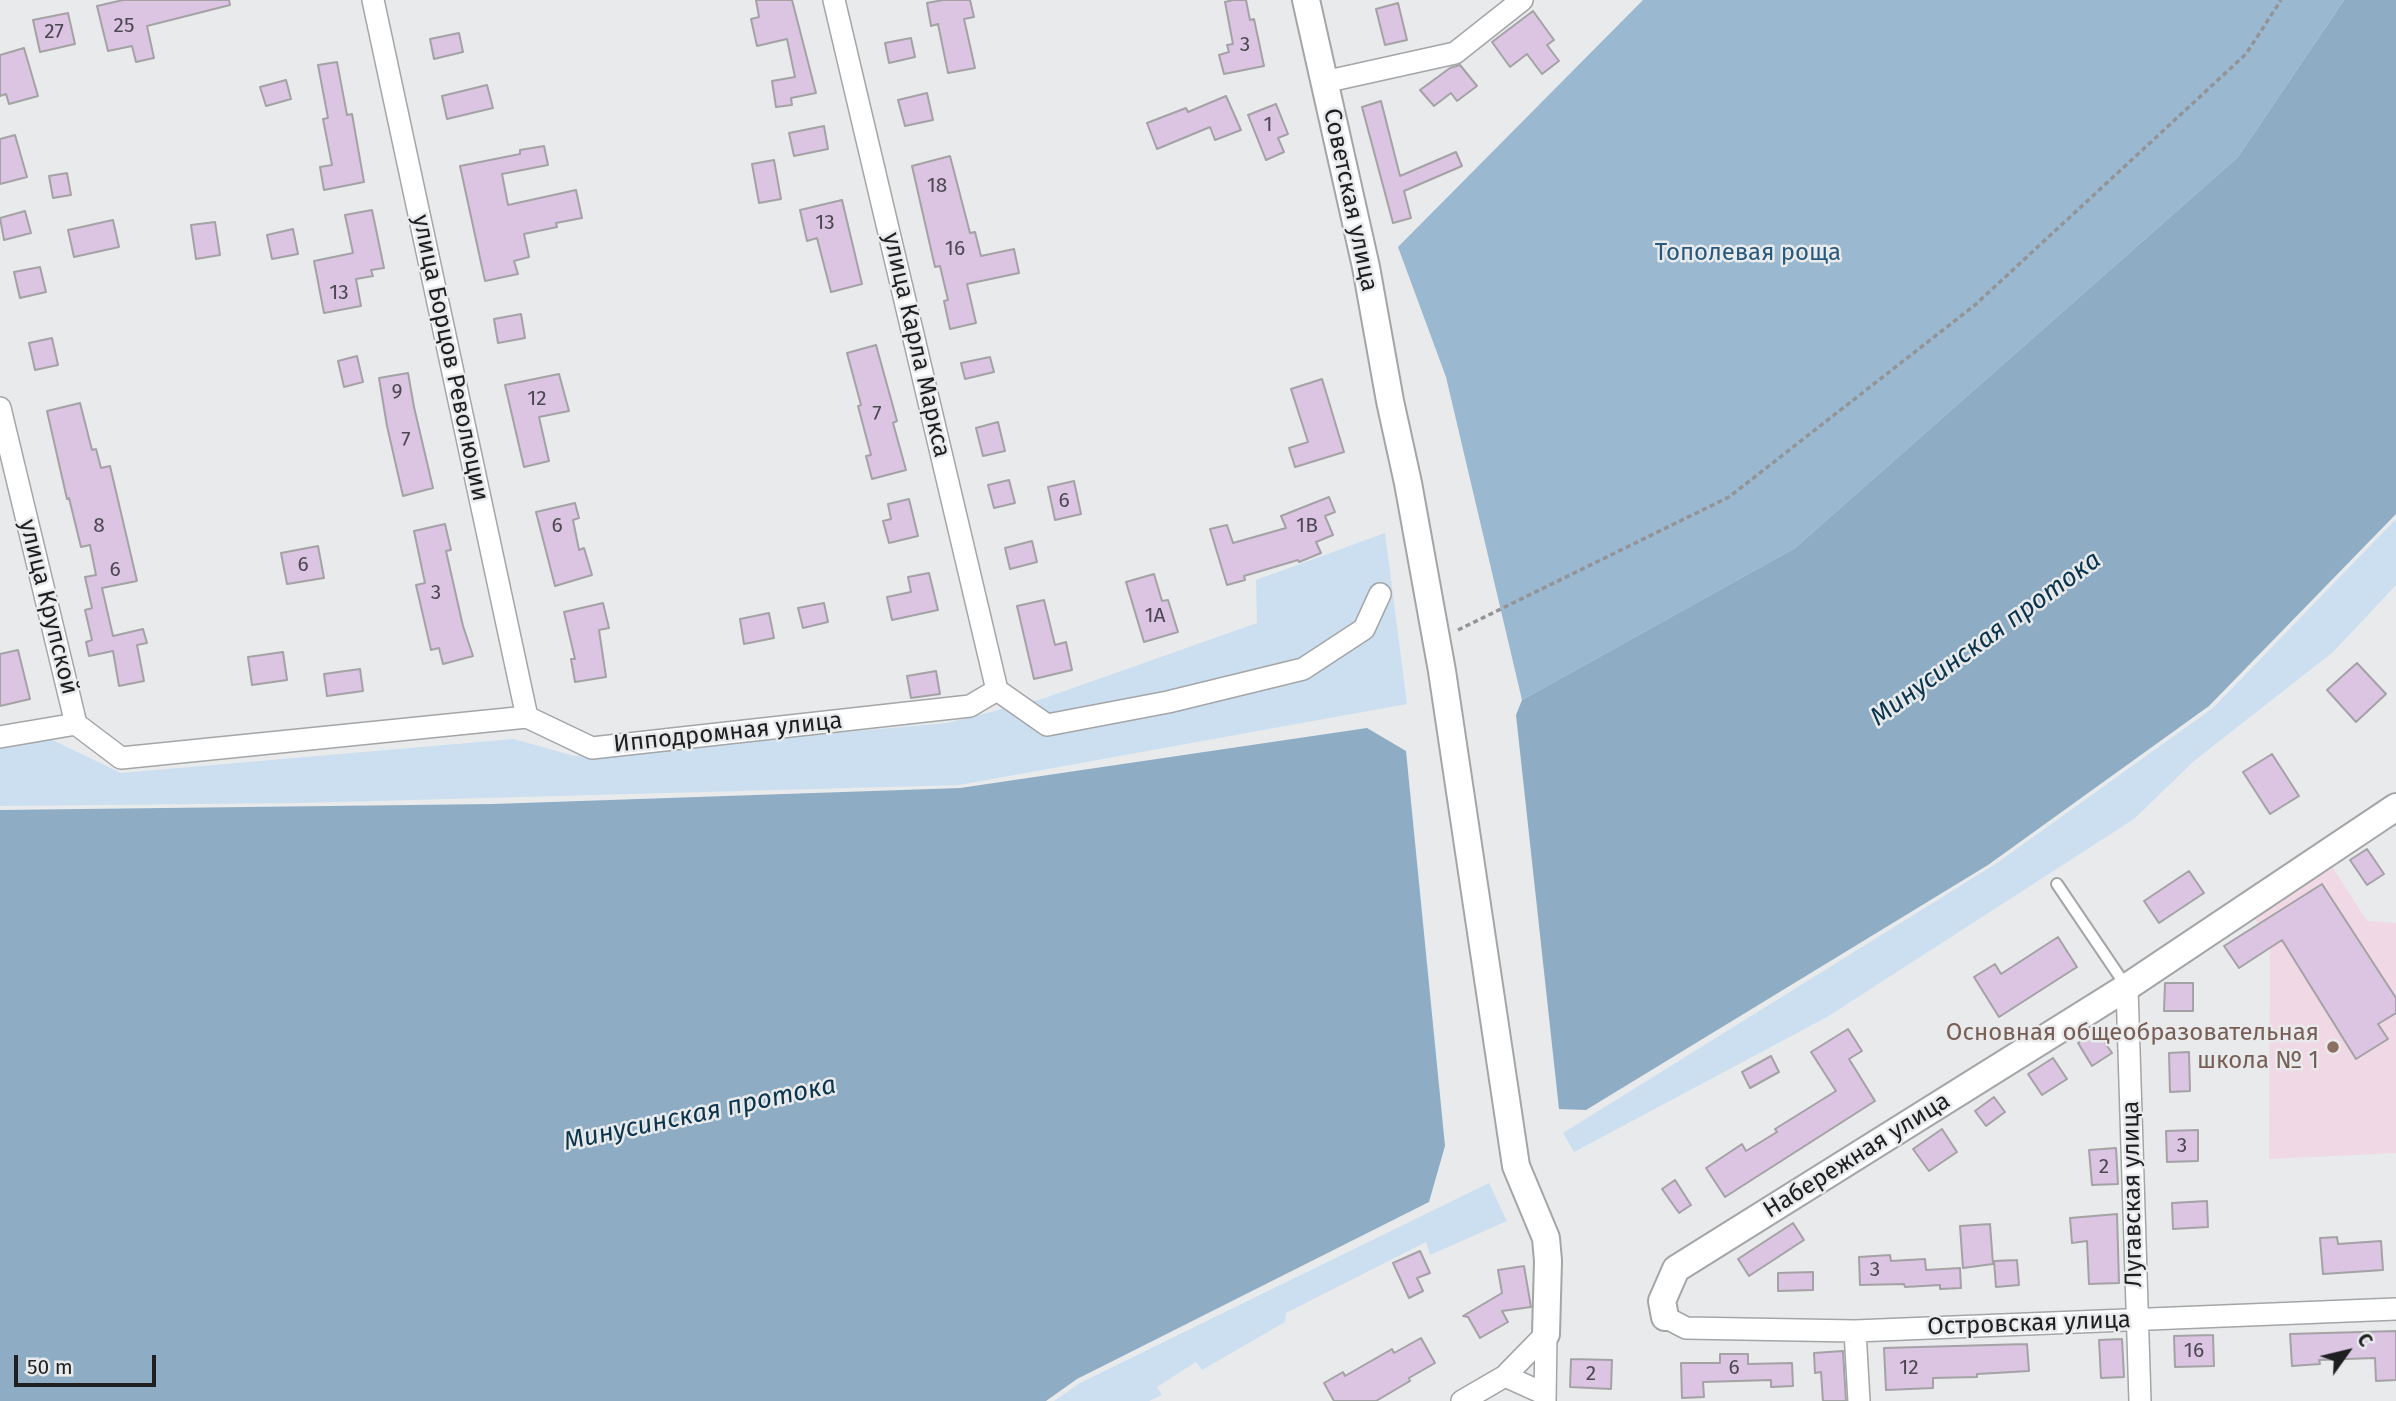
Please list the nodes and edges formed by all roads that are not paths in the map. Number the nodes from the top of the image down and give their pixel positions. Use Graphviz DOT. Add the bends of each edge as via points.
graph roads {
  1 [pos="373,0"];
  2 [pos="834,0"];
  3 [pos="1306,0"];
  4 [pos="1522,0"];
  5 [pos="1324,82"];
  6 [pos="0,408"];
  7 [pos="1380,594"];
  8 [pos="997,690"];
  9 [pos="527,717"];
  10 [pos="76,724"];
  11 [pos="0,737"];
  12 [pos="2396,807"];
  13 [pos="2057,884"];
  14 [pos="2127,987"];
  15 [pos="2396,1309"];
  16 [pos="1665,1317"];
  17 [pos="2136,1320"];
  18 [pos="1855,1331"];
  19 [pos="1546,1334"];
  20 [pos="1505,1376"];
  21 [pos="1545,1397"];
  22 [pos="1462,1401"];
  23 [pos="1859,1401"];
  24 [pos="2140,1401"];
  1 -- 9 [label="street, улица Борцов Революции"];
  2 -- 8 [label="street, улица Карла Маркса"];
  3 -- 5 [label="street, Советская улица"];
  4 -- 5 [label="street" via="1455,53"];
  5 -- 19 [label="street, Советская улица" via="1366,267 1437,640 1516,1166 1546,1238"];
  6 -- 10 [label="street, улица Крупской"];
  7 -- 8 [label="street" via="1364,628 1303,669 1047,725"];
  8 -- 9 [label="street, Ипподромная улица" via="970,706 592,748"];
  9 -- 10 [label="street" via="121,758"];
  10 -- 11 [label="street"];
  12 -- 14 [label="street, Набережная улица"];
  13 -- 14 [label="lane"];
  14 -- 16 [label="street, Набережная улица" via="1676,1269 1661,1301"];
  14 -- 17 [label="street, Лугавская улица"];
  15 -- 17 [label="street, Островская улица"];
  16 -- 18 [label="street, Островская улица" via="1686,1328"];
  17 -- 18 [label="street, Островская улица"];
  17 -- 24 [label="street, Лугавская улица"];
  18 -- 23 [label="street"];
  19 -- 20 [label="street"];
  19 -- 21 [label="street"];
  20 -- 21 [label="street"];
  20 -- 22 [label="street"];
}
